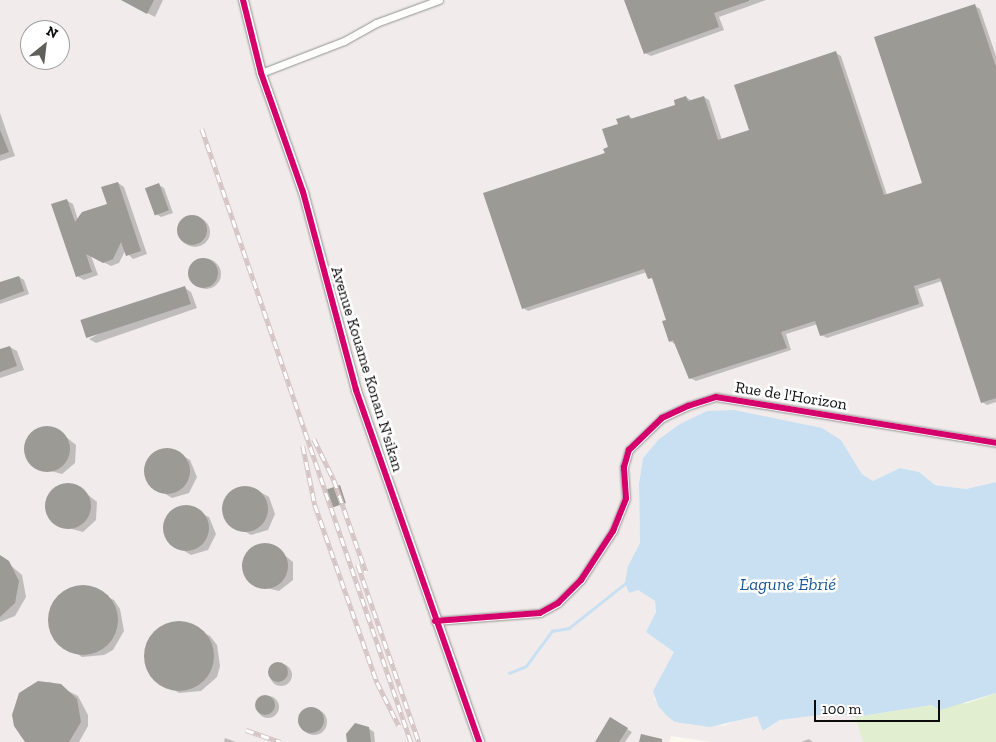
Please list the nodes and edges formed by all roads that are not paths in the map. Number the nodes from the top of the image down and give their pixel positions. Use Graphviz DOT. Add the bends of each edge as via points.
graph roads {
  1 [pos="243,0"];
  2 [pos="439,0"];
  3 [pos="261,73"];
  4 [pos="996,443"];
  5 [pos="435,621"];
  6 [pos="479,742"];
  1 -- 3 [label="street, Avenue Kouame Konan N'sikan"];
  2 -- 3 [label="street" via="376,23 344,41"];
  3 -- 5 [label="street, Avenue Kouame Konan N'sikan" via="304,192 356,390"];
  4 -- 5 [label="street, Rue de l'Horizon" via="716,397 662,418 629,450 624,467 626,498 613,531 580,580 558,603 540,613"];
  5 -- 6 [label="street, Avenue Kouame Konan N'sikan"];
}
